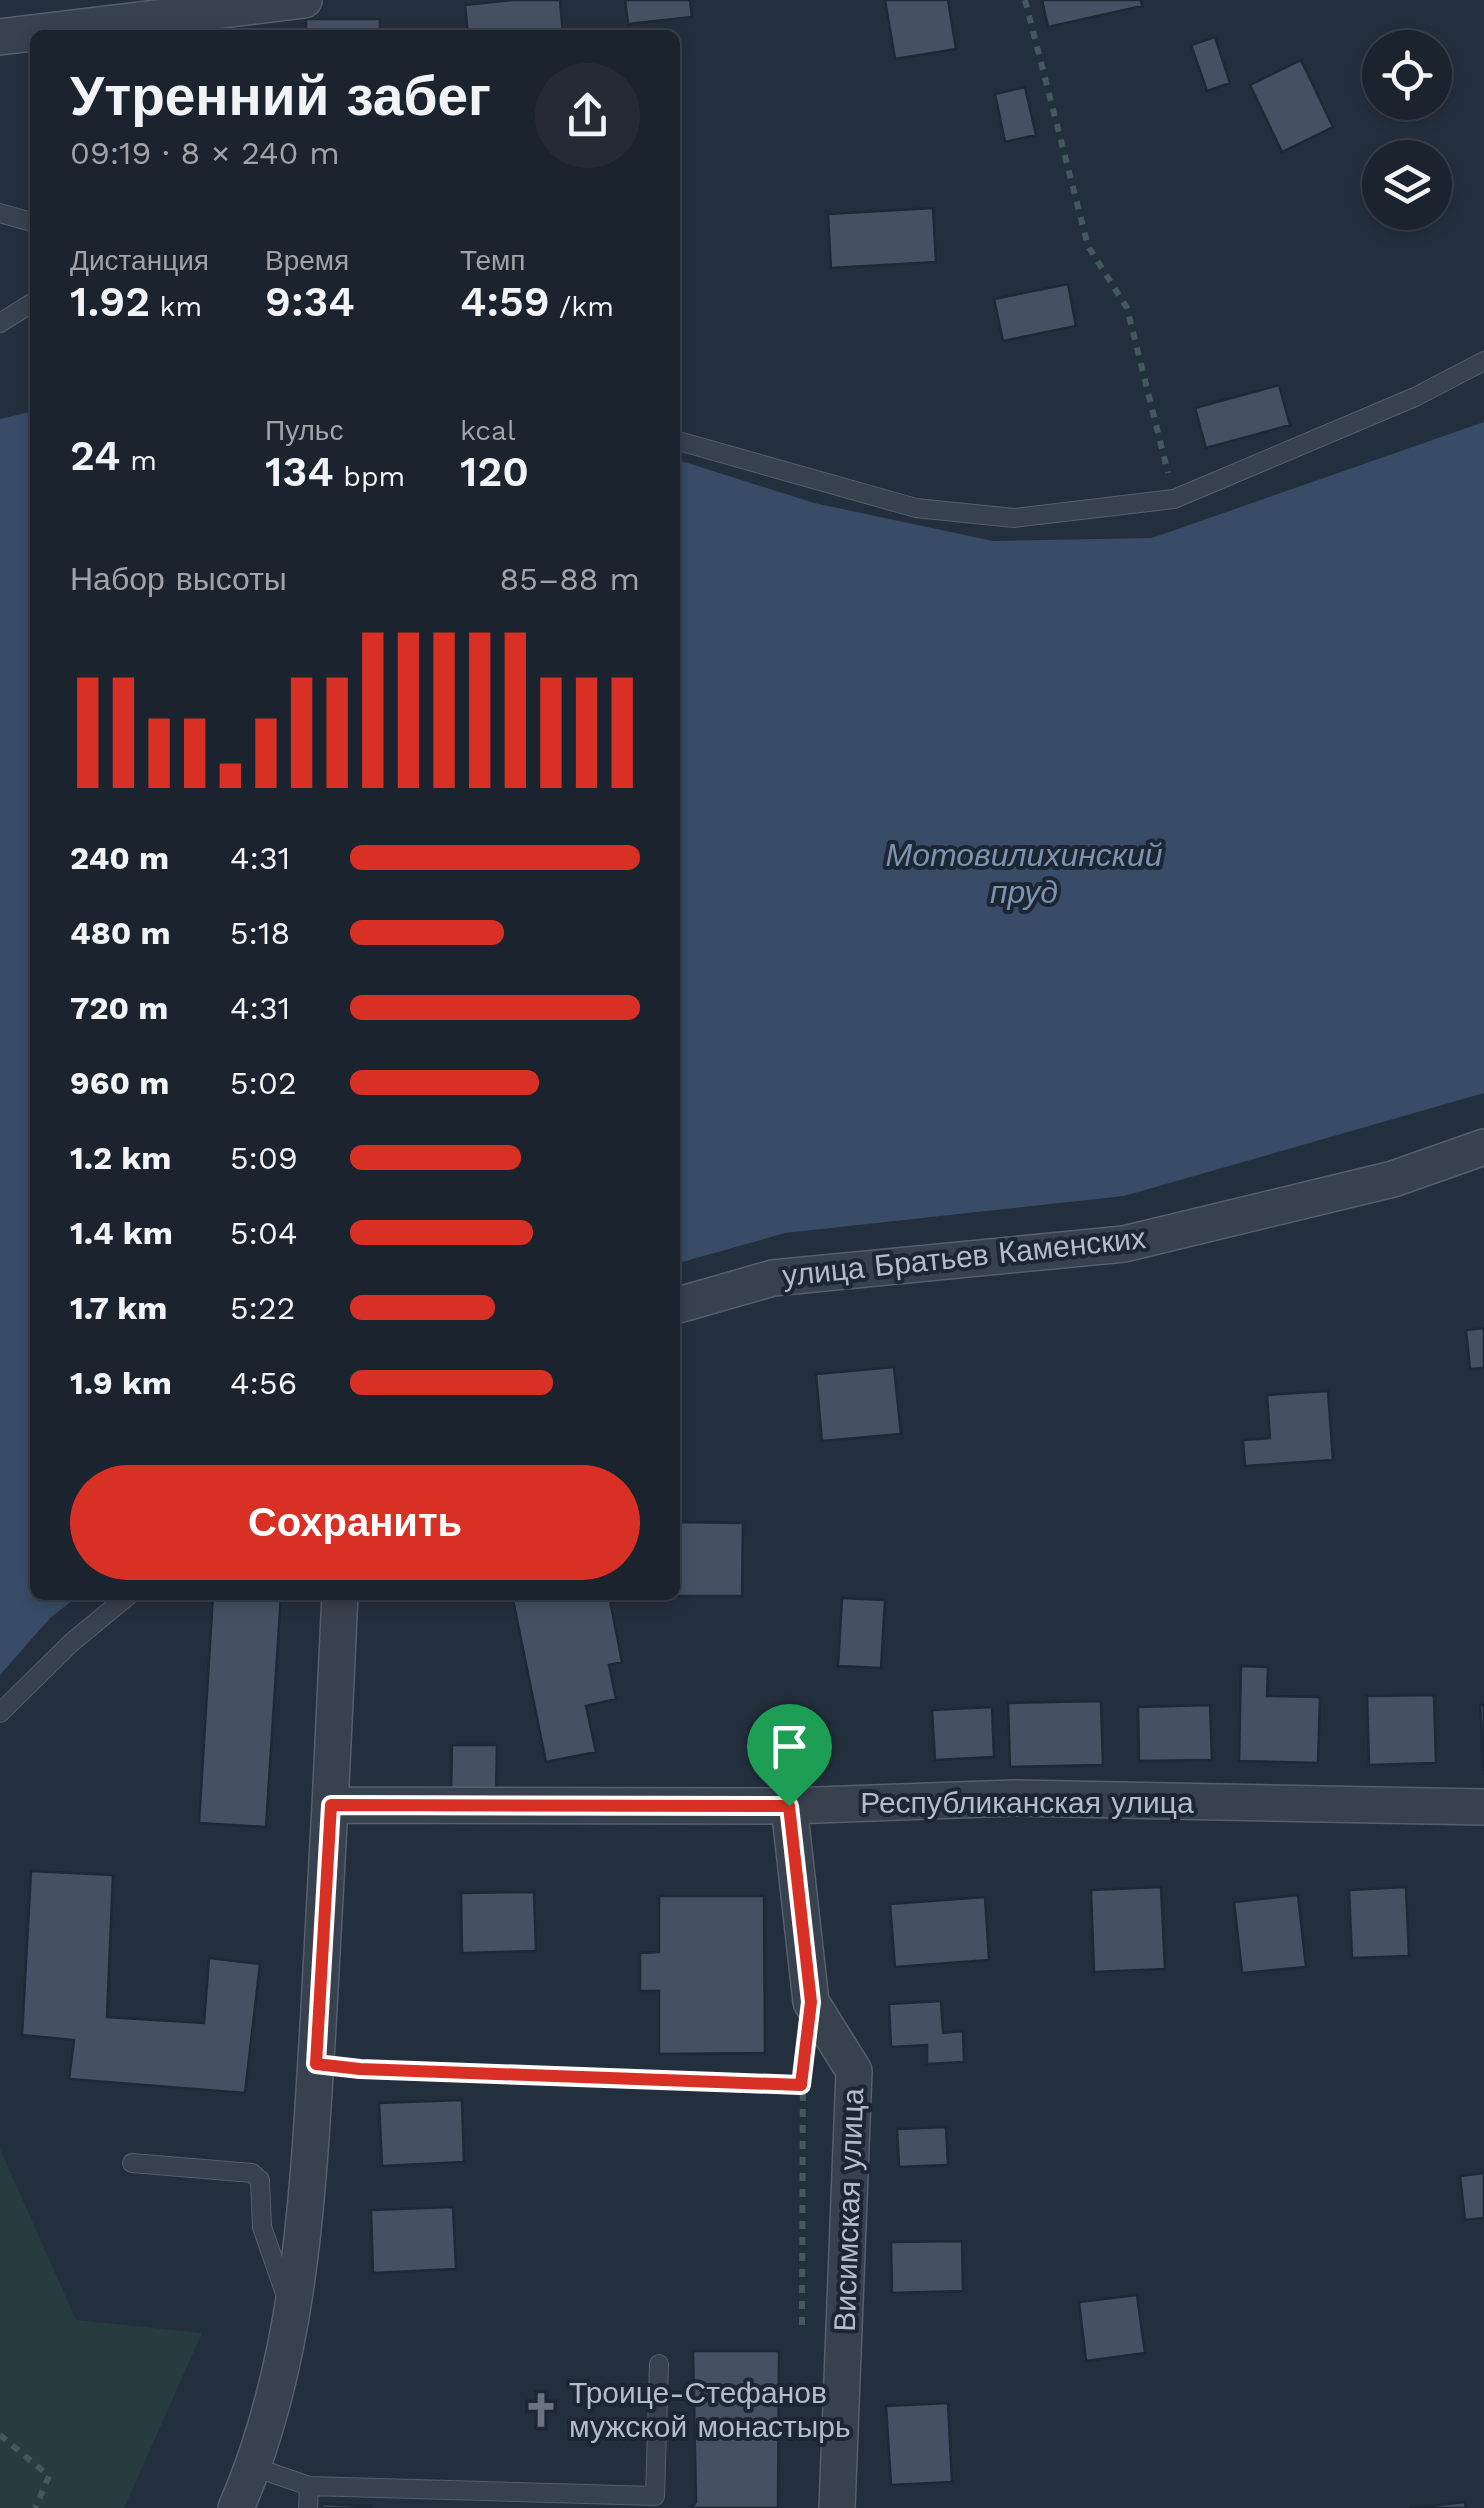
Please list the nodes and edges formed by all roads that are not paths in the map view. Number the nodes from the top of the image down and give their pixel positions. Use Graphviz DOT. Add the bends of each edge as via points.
graph roads {
  1 [pos="304,0"];
  2 [pos="58,30"];
  3 [pos="30,33"];
  4 [pos="0,37"];
  5 [pos="0,213"];
  6 [pos="30,222"];
  7 [pos="30,305"];
  8 [pos="0,322"];
  9 [pos="1484,361"];
  10 [pos="680,441"];
  11 [pos="1484,1148"];
  12 [pos="680,1305"];
  13 [pos="123,1600"];
  14 [pos="340,1600"];
  15 [pos="0,1713"];
  16 [pos="331,1805"];
  17 [pos="789,1806"];
  18 [pos="1484,1807"];
  19 [pos="132,2163"];
  20 [pos="290,2309"];
  21 [pos="660,2364"];
  22 [pos="254,2467"];
  23 [pos="309,2486"];
  24 [pos="454,2499"];
  25 [pos="653,2502"];
  26 [pos="236,2508"];
  27 [pos="308,2508"];
  28 [pos="837,2508"];
  1 -- 2 [label="street"];
  3 -- 4 [label="street"];
  5 -- 6 [label="lane"];
  7 -- 8 [label="lane"];
  9 -- 10 [label="lane" via="1174,499 1014,518 916,508"];
  11 -- 12 [label="street, улица Братьев Каменских" via="1393,1179 1124,1244 773,1278"];
  13 -- 15 [label="lane"];
  14 -- 16 [label="street"];
  16 -- 17 [label="street, Республиканская улица"];
  16 -- 20 [label="street" via="307,2212"];
  17 -- 18 [label="street, Республиканская улица" via="1014,1798"];
  17 -- 28 [label="street, Висимская улица" via="811,2002 854,2071"];
  19 -- 20 [label="lane" via="252,2172 260,2180 262,2227"];
  20 -- 22 [label="street" via="283,2366"];
  21 -- 25 [label="lane"];
  22 -- 23 [label="lane"];
  22 -- 26 [label="street"];
  23 -- 24 [label="lane"];
  23 -- 27 [label="lane"];
  24 -- 25 [label="lane"];
}
